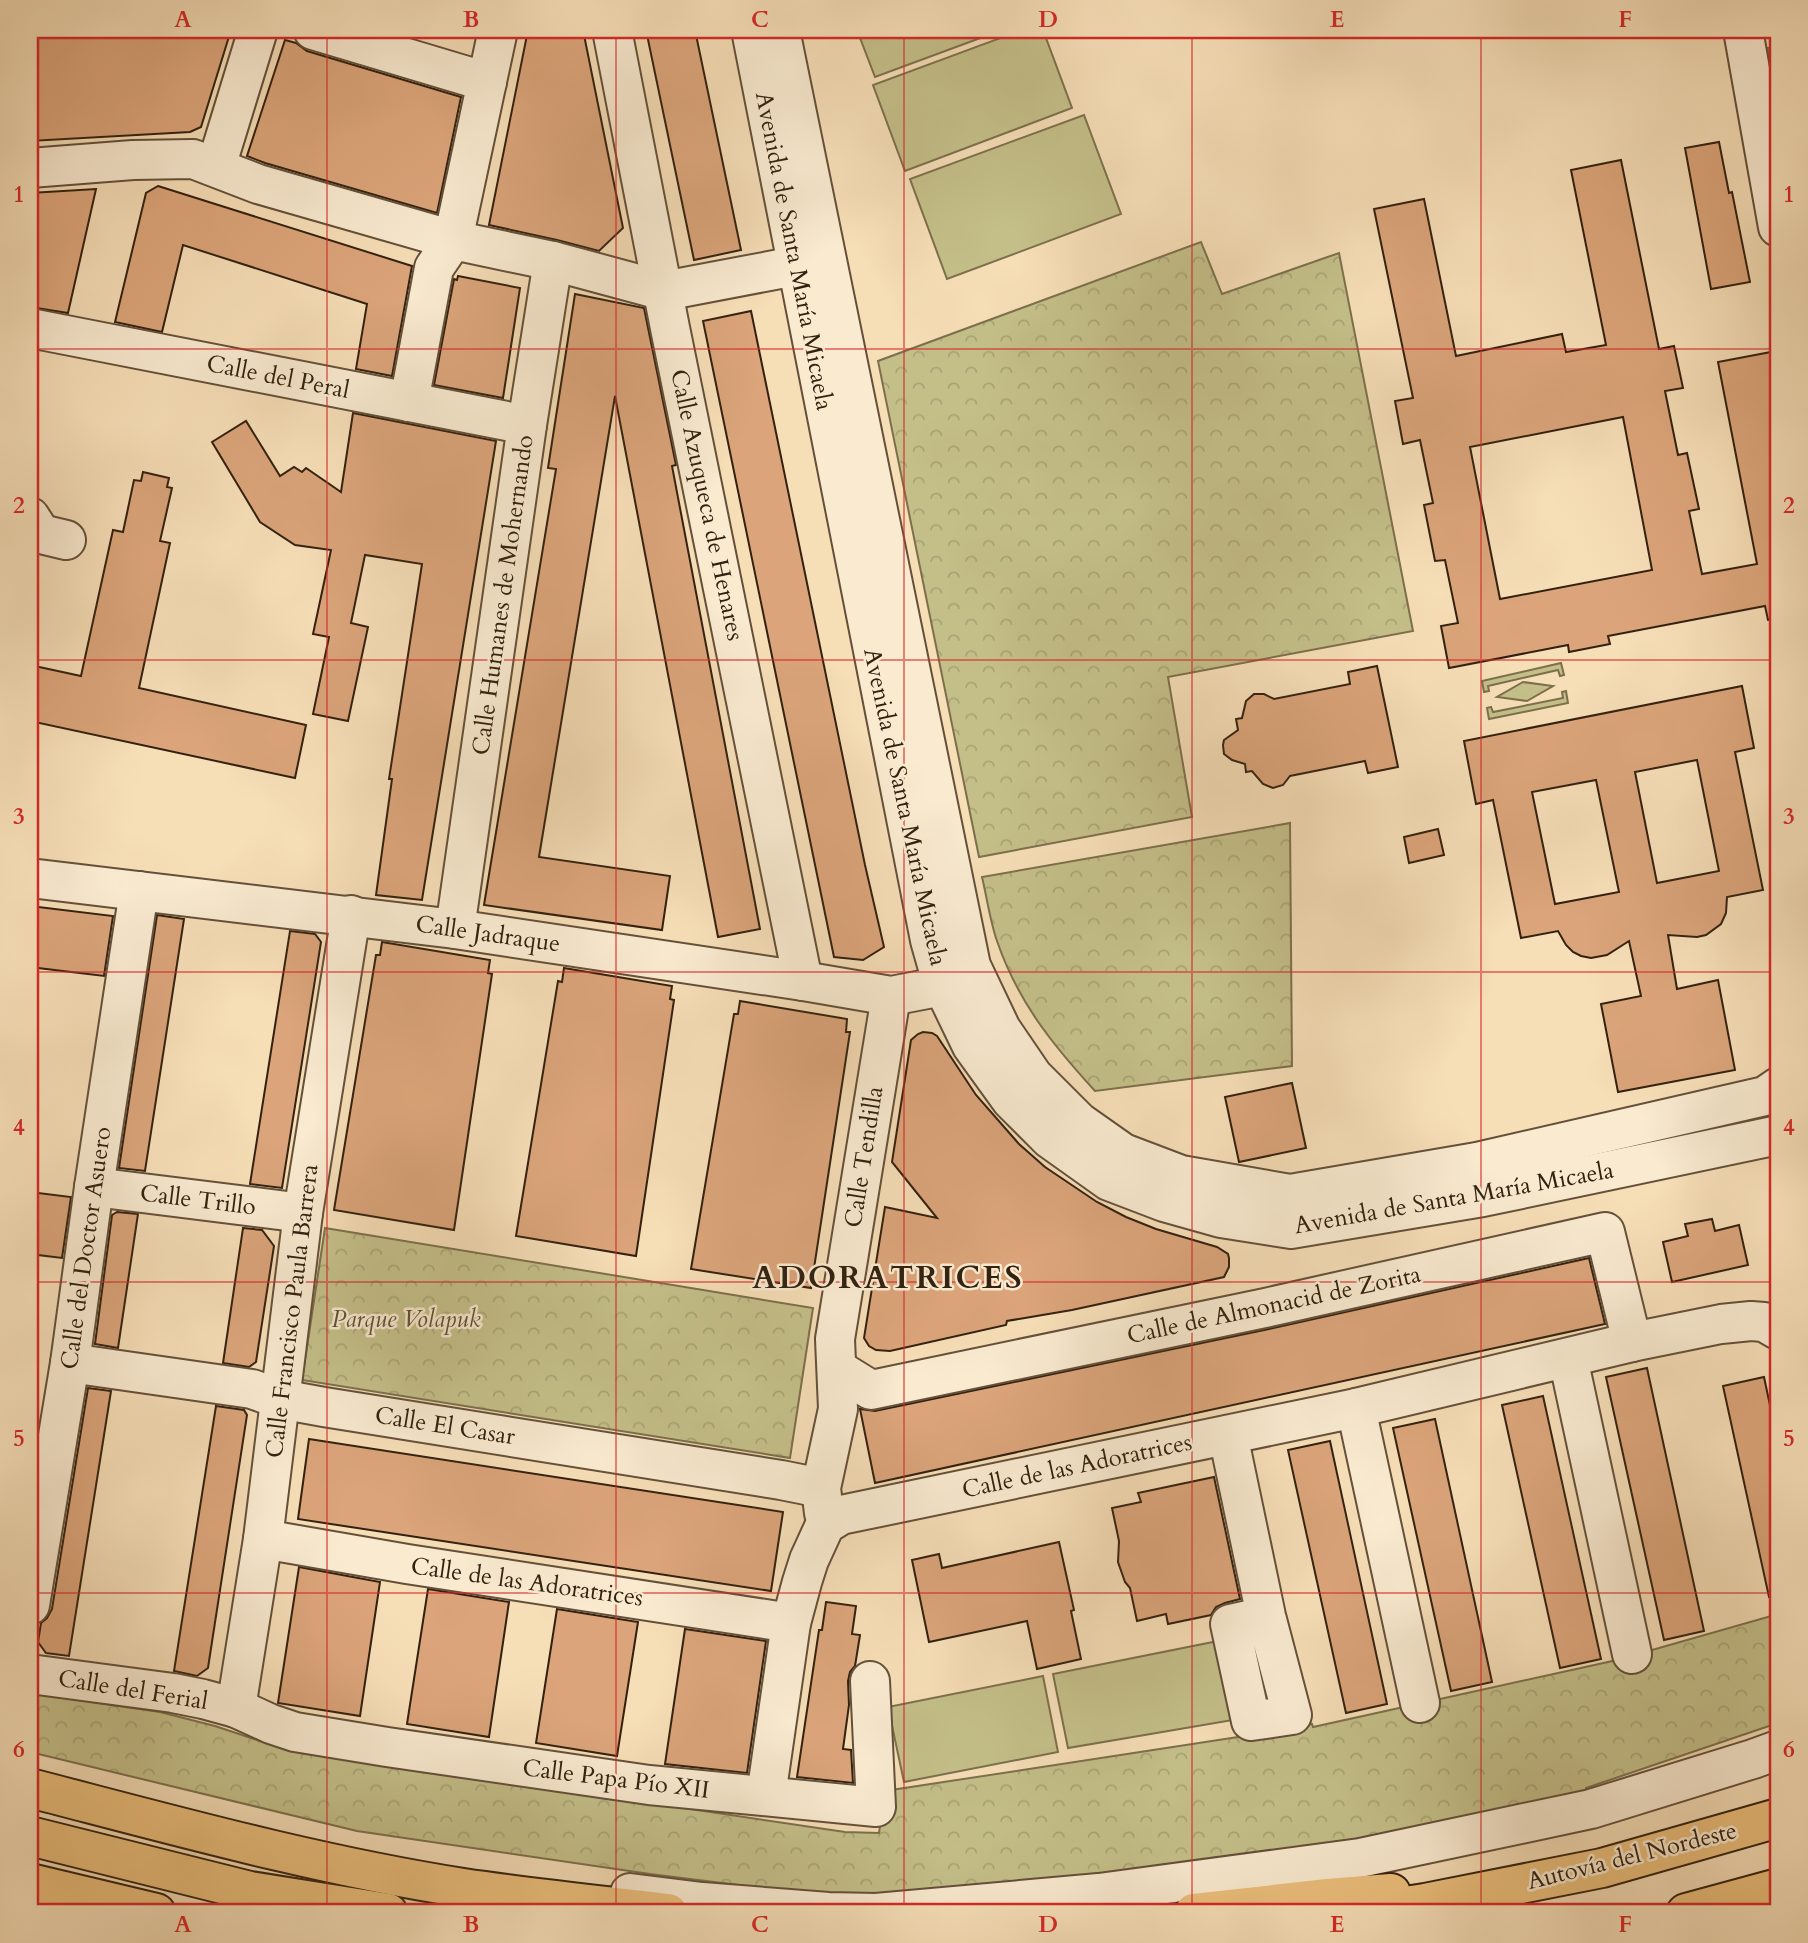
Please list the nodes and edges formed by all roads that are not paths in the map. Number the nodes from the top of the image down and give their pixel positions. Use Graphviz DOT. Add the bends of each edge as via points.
graph roads {
  1 [pos="258,30"];
  2 [pos="313,30"];
  3 [pos="498,30"];
  4 [pos="612,30"];
  5 [pos="751,30"];
  6 [pos="780,30"];
  7 [pos="1743,30"];
  8 [pos="487,82"];
  9 [pos="216,167"];
  10 [pos="30,168"];
  11 [pos="1778,227"];
  12 [pos="453,240"];
  13 [pos="553,261"];
  14 [pos="812,262"];
  15 [pos="664,291"];
  16 [pos="30,328"];
  17 [pos="409,402"];
  18 [pos="527,425"];
  19 [pos="30,517"];
  20 [pos="66,540"];
  21 [pos="30,878"];
  22 [pos="139,891"];
  23 [pos="351,915"];
  24 [pos="454,929"];
  25 [pos="803,981"];
  26 [pos="943,986"];
  27 [pos="891,996"];
  28 [pos="1778,1087"];
  29 [pos="1778,1135"];
  30 [pos="94,1187"];
  31 [pos="303,1213"];
  32 [pos="1778,1330"];
  33 [pos="1632,1342"];
  34 [pos="1568,1358"];
  35 [pos="69,1363"];
  36 [pos="837,1368"];
  37 [pos="280,1399"];
  38 [pos="1356,1408"];
  39 [pos="1228,1435"];
  40 [pos="823,1507"];
  41 [pos="263,1539"];
  42 [pos="30,1605"];
  43 [pos="1266,1615"];
  44 [pos="791,1623"];
  45 [pos="1632,1654"];
  46 [pos="30,1674"];
  47 [pos="870,1681"];
  48 [pos="1420,1703"];
  49 [pos="236,1708"];
  50 [pos="1778,1749"];
  51 [pos="30,1788"];
  52 [pos="766,1796"];
  53 [pos="1778,1818"];
  54 [pos="30,1836"];
  55 [pos="246,1845"];
  56 [pos="1529,1882"];
  57 [pos="30,1883"];
  58 [pos="1778,1888"];
  59 [pos="156,1913"];
  60 [pos="388,1913"];
  61 [pos="668,1913"];
  62 [pos="1194,1913"];
  63 [pos="1360,1913"];
  64 [pos="1686,1913"];
  1 -- 9 [label="street"];
  2 -- 8 [label="street"];
  3 -- 8 [label="street"];
  4 -- 15 [label="street, Calle Azuqueca de Henares"];
  5 -- 14 [label="street, Avenida de Santa María Micaela"];
  6 -- 14 [label="street, Avenida de Santa María Micaela"];
  7 -- 11 [label="street"];
  8 -- 12 [label="street"];
  9 -- 10 [label="street" via="193,159"];
  9 -- 12 [label="street" via="258,184"];
  12 -- 13 [label="street"];
  12 -- 17 [label="street" via="434,268"];
  13 -- 15 [label="street"];
  13 -- 18 [label="street, Calle Humanes de Mohernando"];
  14 -- 15 [label="street"];
  14 -- 26 [label="street, Avenida de Santa María Micaela" via="927,927"];
  14 -- 28 [label="street, Avenida de Santa María Micaela" via="971,966 1001,1029 1033,1076 1079,1122 1123,1153 1181,1175 1290,1194 1477,1162 1765,1096"];
  15 -- 25 [label="street, Calle Azuqueca de Henares"];
  16 -- 17 [label="street, Calle del Peral"];
  17 -- 18 [label="street, Calle del Peral"];
  18 -- 24 [label="street, Calle Humanes de Mohernando"];
  19 -- 20 [label="street" via="41,534"];
  21 -- 22 [label="street, Calle Jadraque"];
  22 -- 23 [label="street, Calle Jadraque"];
  22 -- 30 [label="street, Calle del Doctor Asuero"];
  23 -- 24 [label="street, Calle Jadraque"];
  23 -- 31 [label="street, Calle Francisco Paula Barrera"];
  24 -- 25 [label="street, Calle Jadraque"];
  25 -- 27 [label="street, Calle Jadraque"];
  26 -- 27 [label="street, Calle Jadraque"];
  26 -- 29 [label="street, Avenida de Santa María Micaela" via="972,1046 1011,1100 1050,1139 1109,1181 1221,1218 1291,1229 1483,1197"];
  27 -- 36 [label="street, Calle Tendilla" via="835,1339"];
  30 -- 31 [label="street, Calle Trillo"];
  30 -- 35 [label="street, Calle del Doctor Asuero"];
  31 -- 37 [label="street, Calle Francisco Paula Barrera"];
  32 -- 33 [label="street, Calle de las Adoratrices" via="1764,1322 1737,1322"];
  33 -- 34 [label="street, Calle de las Adoratrices"];
  33 -- 36 [label="street, Calle de Almonacid de Zorita" via="1605,1232 871,1390"];
  34 -- 38 [label="street, Calle de las Adoratrices"];
  34 -- 45 [label="street"];
  35 -- 37 [label="street, Calle El Casar" via="252,1389"];
  35 -- 42 [label="street, Calle del Doctor Asuero"];
  36 -- 40 [label="street, Calle Tendilla" via="838,1409"];
  37 -- 40 [label="street, Calle El Casar" via="780,1479"];
  37 -- 41 [label="street, Calle Francisco Paula Barrera"];
  38 -- 39 [label="street, Calle de las Adoratrices"];
  38 -- 48 [label="street"];
  39 -- 40 [label="street, Calle de las Adoratrices" via="841,1515"];
  39 -- 43 [label="street"];
  40 -- 44 [label="street"];
  41 -- 44 [label="street, Calle de las Adoratrices"];
  41 -- 49 [label="street, Calle Francisco Paula Barrera"];
  44 -- 52 [label="street"];
  46 -- 49 [label="street, Calle del Ferial" via="173,1693"];
  47 -- 52 [label="street, Calle Papa Pío XII" via="876,1807"];
  49 -- 52 [label="street, Calle Papa Pío XII" via="295,1732 649,1785"];
  50 -- 55 [label="street" via="1591,1809 1360,1858 1099,1893 876,1913 702,1902"];
  51 -- 55 [label="highway"];
  53 -- 56 [label="highway, Autovía del Nordeste" via="1602,1868"];
  54 -- 60 [label="highway" via="250,1891"];
  55 -- 61 [label="highway" via="463,1888"];
  56 -- 62 [label="highway"];
  56 -- 63 [label="highway, Autovía del Nordeste"];
  57 -- 59 [label="highway"];
  58 -- 64 [label="highway"];
}
